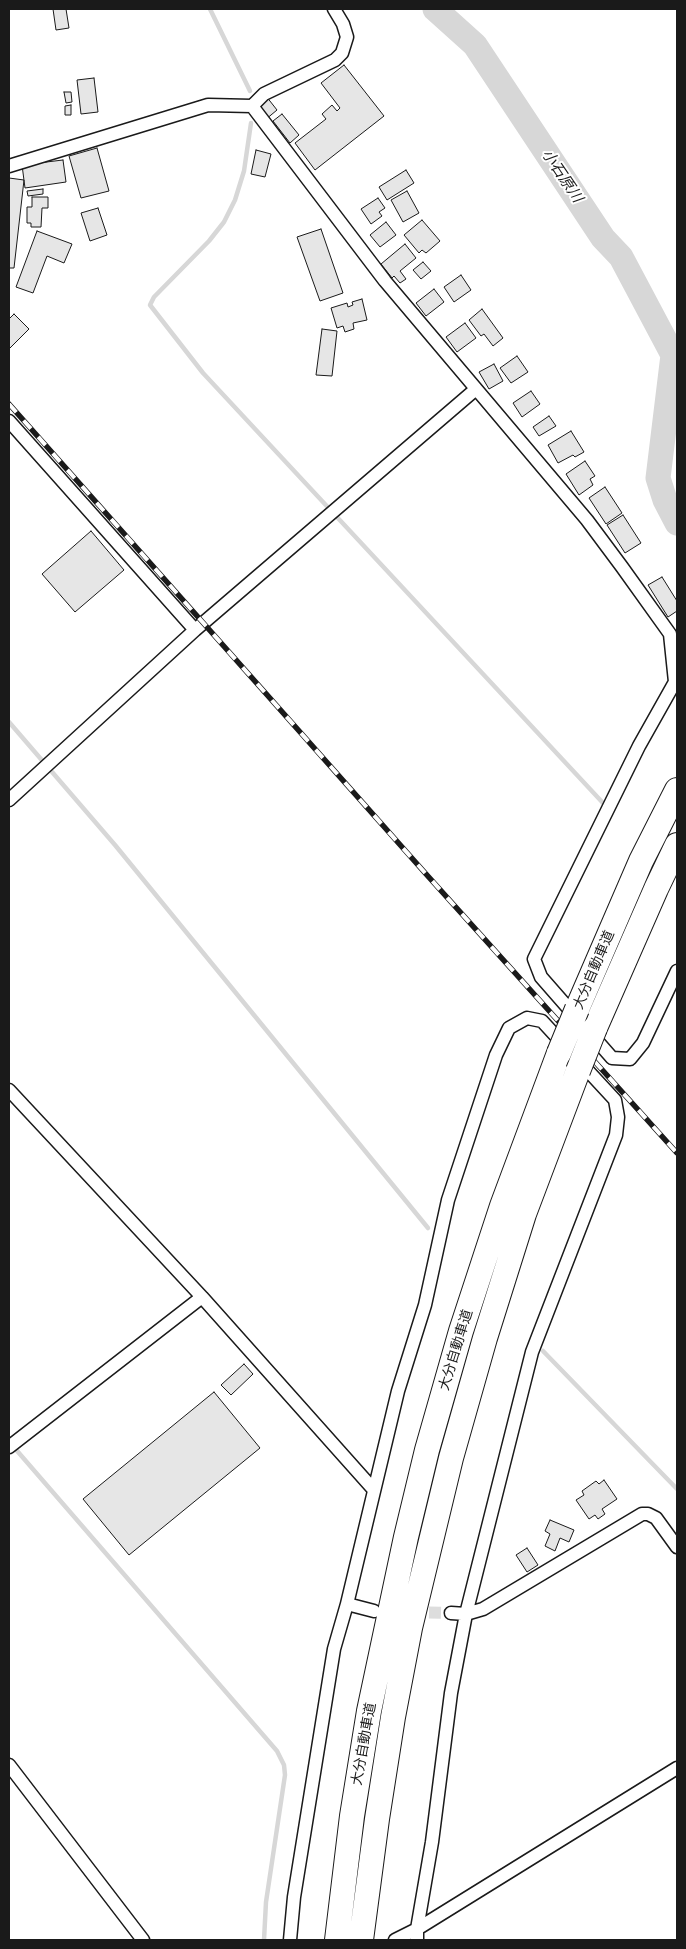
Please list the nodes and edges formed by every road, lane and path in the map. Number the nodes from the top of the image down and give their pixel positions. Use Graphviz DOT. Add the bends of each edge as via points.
graph roads {
  1 [pos="334,9"];
  2 [pos="252,106"];
  3 [pos="9,166"];
  4 [pos="476,389"];
  5 [pos="9,421"];
  6 [pos="195,630"];
  7 [pos="676,684"];
  8 [pos="677,790"];
  9 [pos="9,800"];
  10 [pos="677,845"];
  11 [pos="677,971"];
  12 [pos="9,1090"];
  13 [pos="202,1297"];
  14 [pos="9,1447"];
  15 [pos="374,1490"];
  16 [pos="677,1547"];
  17 [pos="347,1604"];
  18 [pos="374,1610"];
  19 [pos="451,1613"];
  20 [pos="466,1614"];
  21 [pos="9,1765"];
  22 [pos="677,1768"];
  23 [pos="417,1935"];
  24 [pos="143,1940"];
  25 [pos="290,1940"];
  26 [pos="336,1940"];
  27 [pos="361,1940"];
  28 [pos="395,1940"];
  1 -- 2 [label="street" via="347,37 342,53 264,94"];
  2 -- 3 [label="street" via="208,105"];
  2 -- 4 [label="street" via="385,281"];
  4 -- 6 [label="street"];
  4 -- 7 [label="street" via="587,520 670,634"];
  5 -- 6 [label="street"];
  6 -- 9 [label="street"];
  7 -- 11 [label="street" via="639,746 534,959 541,977 612,1058 630,1059 643,1043"];
  8 -- 26 [label="highway, 大分自動車道, bridge" via="641,861 559,1054 502,1206 461,1331 427,1450 369,1711"];
  10 -- 27 [label="highway, 大分自動車道, bridge" via="595,1028 524,1214 450,1458 410,1628 393,1717"];
  12 -- 13 [label="street"];
  13 -- 14 [label="street"];
  13 -- 15 [label="street"];
  15 -- 17 [label="street"];
  15 -- 20 [label="street" via="398,1391 425,1305 448,1200 496,1055 509,1028 527,1018 542,1021 615,1100 618,1117 616,1135 532,1352"];
  16 -- 20 [label="street" via="656,1518 642,1514 483,1609"];
  17 -- 18 [label="street"];
  17 -- 25 [label="street" via="334,1649"];
  19 -- 20 [label="street"];
  20 -- 23 [label="street" via="451,1693"];
  21 -- 24 [label="street"];
  22 -- 23 [label="street"];
  23 -- 28 [label="street"];
}
